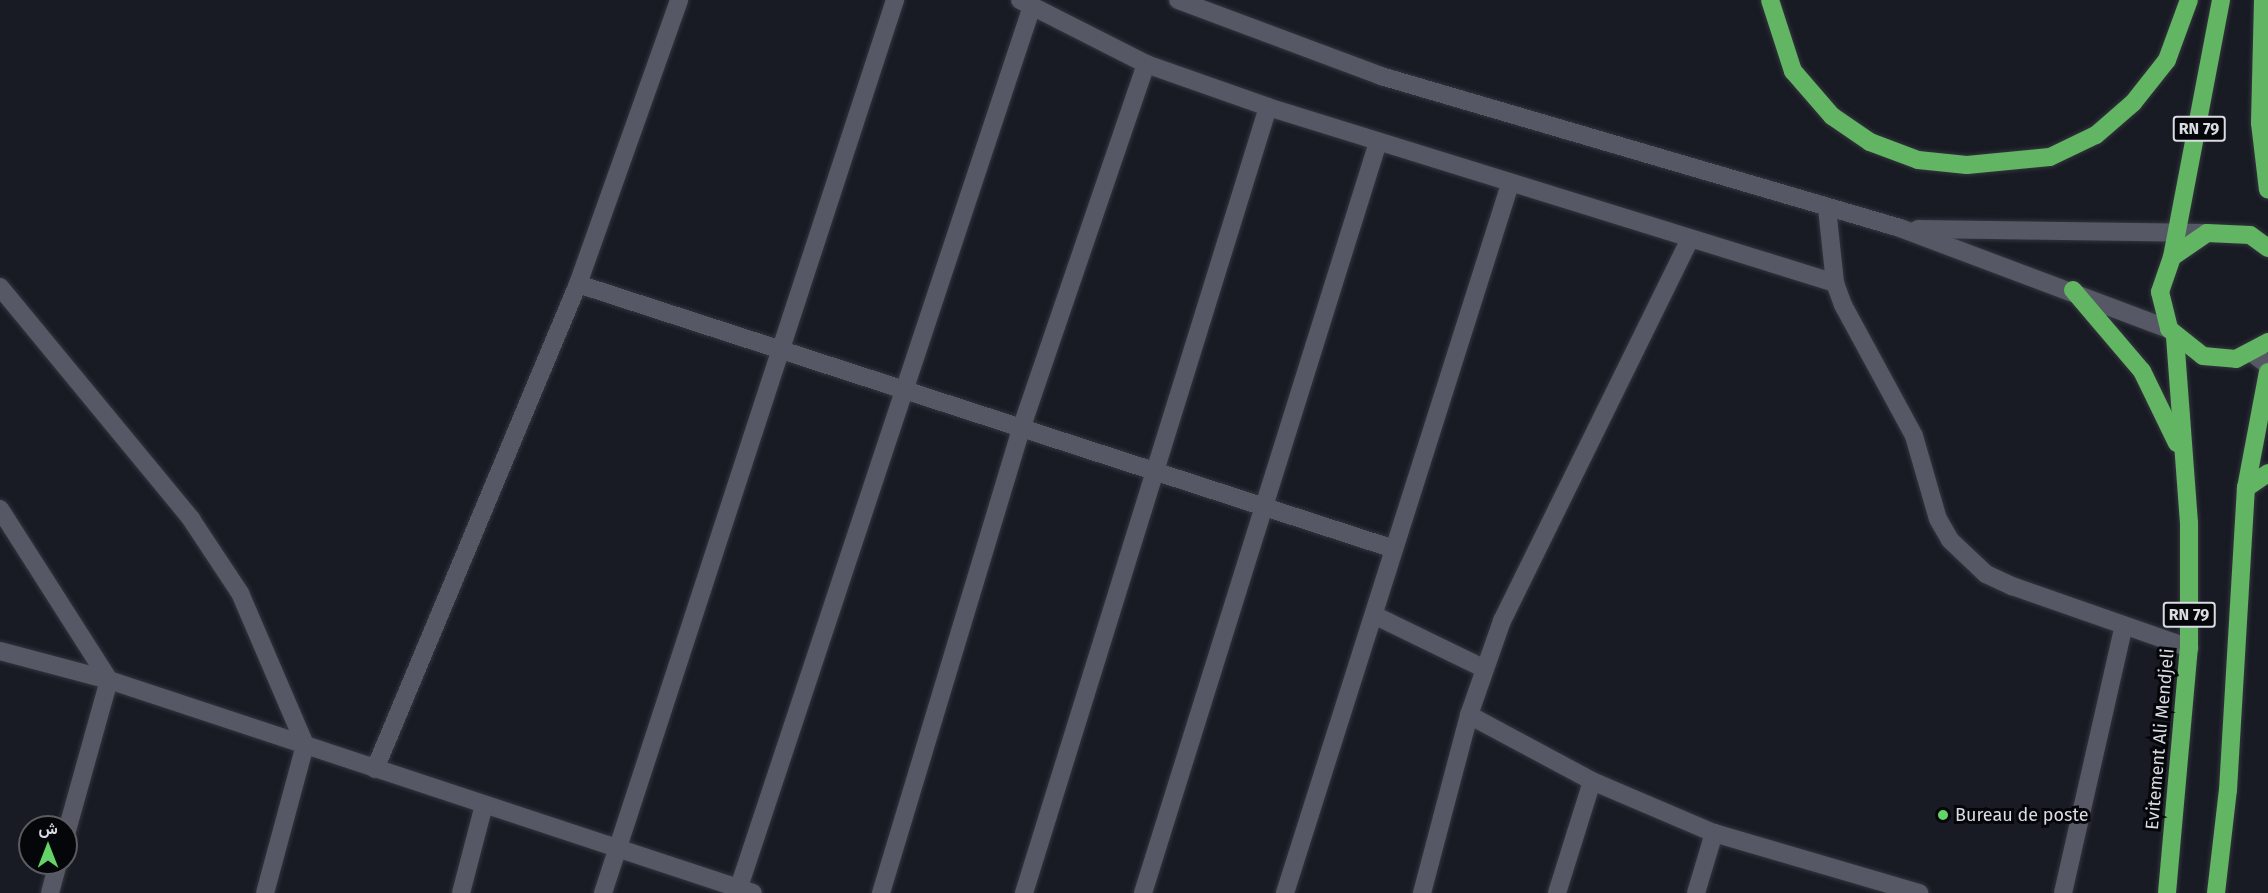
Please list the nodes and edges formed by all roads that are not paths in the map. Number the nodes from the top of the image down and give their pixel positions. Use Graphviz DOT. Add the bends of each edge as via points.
graph roads {
  1 [pos="679,0"];
  2 [pos="895,0"];
  3 [pos="1178,0"];
  4 [pos="1770,0"];
  5 [pos="2189,0"];
  6 [pos="2221,0"];
  7 [pos="2263,0"];
  8 [pos="1026,3"];
  9 [pos="1146,64"];
  10 [pos="1268,107"];
  11 [pos="1378,142"];
  12 [pos="1510,184"];
  13 [pos="2268,190"];
  14 [pos="1827,208"];
  15 [pos="1900,228"];
  16 [pos="2176,232"];
  17 [pos="2207,233"];
  18 [pos="1689,241"];
  19 [pos="2268,248"];
  20 [pos="2172,257"];
  21 [pos="1835,283"];
  22 [pos="578,284"];
  23 [pos="0,286"];
  24 [pos="2073,290"];
  25 [pos="2172,333"];
  26 [pos="2268,342"];
  27 [pos="780,350"];
  28 [pos="2252,353"];
  29 [pos="2268,365"];
  30 [pos="2268,372"];
  31 [pos="904,391"];
  32 [pos="1021,429"];
  33 [pos="2184,462"];
  34 [pos="1155,472"];
  35 [pos="2268,473"];
  36 [pos="2246,488"];
  37 [pos="1264,508"];
  38 [pos="0,509"];
  39 [pos="1394,549"];
  40 [pos="1374,615"];
  41 [pos="2123,629"];
  42 [pos="2189,648"];
  43 [pos="0,651"];
  44 [pos="1483,668"];
  45 [pos="109,680"];
  46 [pos="1469,715"];
  47 [pos="305,745"];
  48 [pos="375,769"];
  49 [pos="1592,781"];
  50 [pos="484,805"];
  51 [pos="71,815"];
  52 [pos="1714,833"];
  53 [pos="618,846"];
  54 [pos="55,875"];
  55 [pos="743,891"];
  56 [pos="50,893"];
  57 [pos="265,893"];
  58 [pos="461,893"];
  59 [pos="603,893"];
  60 [pos="881,893"];
  61 [pos="1024,893"];
  62 [pos="1143,893"];
  63 [pos="1285,893"];
  64 [pos="1422,893"];
  65 [pos="1557,893"];
  66 [pos="1696,893"];
  67 [pos="1919,893"];
  68 [pos="2063,893"];
  69 [pos="2167,893"];
  70 [pos="2216,893"];
  1 -- 22 [label="street"];
  2 -- 27 [label="street"];
  3 -- 14 [label="street" via="1381,76"];
  4 -- 5 [label="highway" via="1793,71 1832,116 1870,142 1918,160 2007,165 2050,157 2096,135 2133,103 2167,60"];
  6 -- 16 [label="highway, RN 79" via="2206,99"];
  7 -- 13 [label="highway" via="2260,123"];
  8 -- 9 [label="street"];
  8 -- 31 [label="street"];
  9 -- 10 [label="street"];
  9 -- 32 [label="street"];
  10 -- 11 [label="street"];
  10 -- 34 [label="street"];
  11 -- 12 [label="street"];
  11 -- 37 [label="street"];
  12 -- 18 [label="street"];
  12 -- 39 [label="street"];
  14 -- 15 [label="street"];
  14 -- 21 [label="street"];
  15 -- 16 [label="street"];
  15 -- 24 [label="street"];
  16 -- 17 [label="street"];
  16 -- 20 [label="highway, RN 79"];
  17 -- 19 [label="highway" via="2250,235"];
  17 -- 20 [label="highway"];
  18 -- 21 [label="street"];
  18 -- 44 [label="street"];
  20 -- 25 [label="highway, Evitement Ali Mendjeli" via="2160,292"];
  21 -- 41 [label="street" via="1914,436 1938,519 1950,540 1986,574"];
  22 -- 27 [label="street"];
  22 -- 48 [label="street"];
  23 -- 47 [label="street" via="190,519 240,593"];
  24 -- 25 [label="street"];
  24 -- 33 [label="highway" via="2142,371"];
  25 -- 28 [label="highway" via="2211,358"];
  25 -- 33 [label="highway, Evitement Ali Mendjeli / RN 79"];
  26 -- 28 [label="highway"];
  27 -- 31 [label="street"];
  27 -- 53 [label="street"];
  28 -- 29 [label="street"];
  30 -- 36 [label="highway, RN 79"];
  31 -- 32 [label="street"];
  31 -- 55 [label="street"];
  32 -- 34 [label="street"];
  32 -- 60 [label="street"];
  33 -- 42 [label="highway, Evitement Ali Mendjeli / RN 79"];
  34 -- 37 [label="street"];
  34 -- 61 [label="street"];
  35 -- 36 [label="highway"];
  36 -- 70 [label="highway, RN 79" via="2228,790"];
  37 -- 39 [label="street"];
  37 -- 62 [label="street"];
  38 -- 45 [label="street"];
  39 -- 40 [label="street"];
  40 -- 44 [label="street"];
  40 -- 63 [label="street"];
  41 -- 42 [label="street"];
  41 -- 68 [label="street"];
  42 -- 69 [label="highway, Evitement Ali Mendjeli / RN 79"];
  43 -- 45 [label="street"];
  44 -- 46 [label="street"];
  45 -- 47 [label="street"];
  45 -- 51 [label="street"];
  46 -- 49 [label="street"];
  46 -- 64 [label="street"];
  47 -- 48 [label="street"];
  47 -- 57 [label="street"];
  48 -- 50 [label="street"];
  49 -- 52 [label="street"];
  49 -- 65 [label="street"];
  50 -- 53 [label="street"];
  50 -- 58 [label="street"];
  52 -- 66 [label="street"];
  52 -- 67 [label="street"];
  53 -- 55 [label="street"];
  53 -- 59 [label="street"];
  54 -- 56 [label="street"];
}
